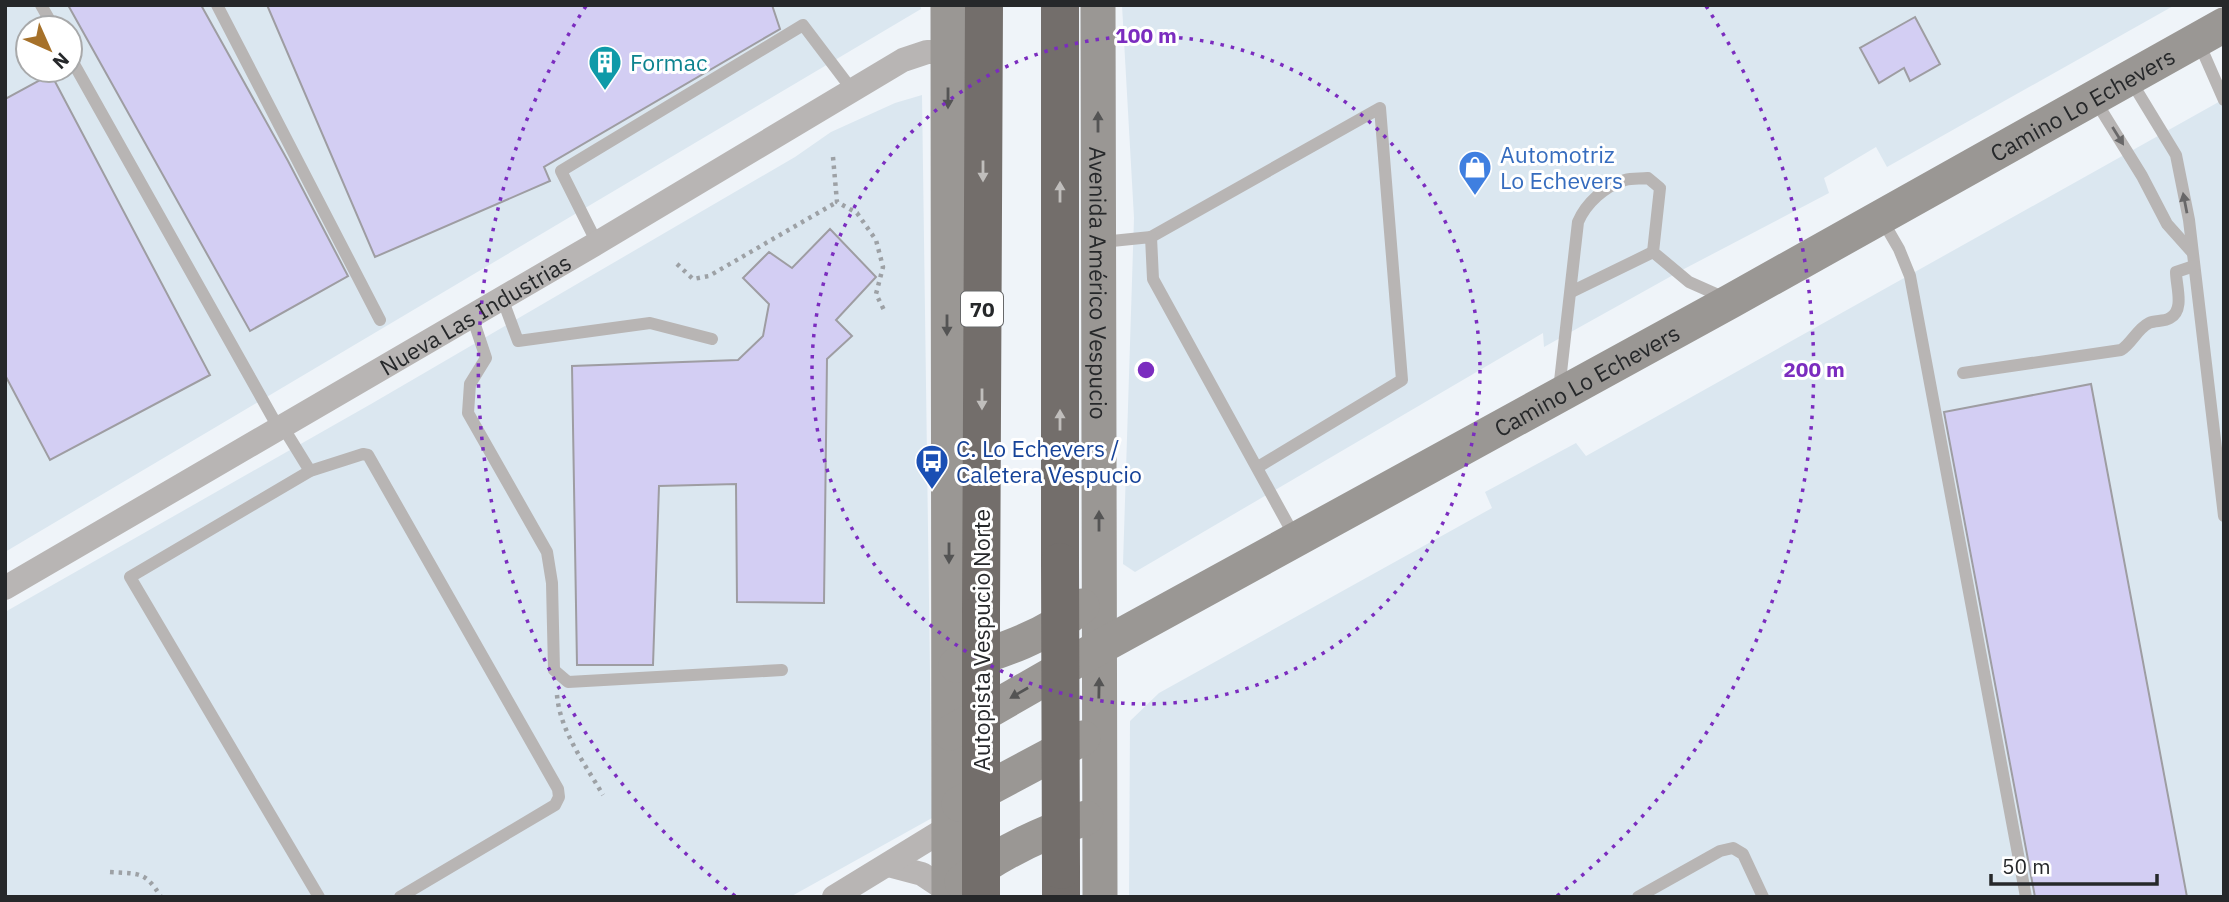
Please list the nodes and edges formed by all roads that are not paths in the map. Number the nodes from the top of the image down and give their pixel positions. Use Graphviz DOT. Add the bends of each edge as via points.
graph roads {
  1 [pos="217,5"];
  2 [pos="948,5"];
  3 [pos="984,5"];
  4 [pos="1060,5"];
  5 [pos="1098,5"];
  6 [pos="2210,32"];
  7 [pos="948,52"];
  8 [pos="2129,77"];
  9 [pos="84,82"];
  10 [pos="853,91"];
  11 [pos="2093,97"];
  12 [pos="2224,100"];
  13 [pos="1880,217"];
  14 [pos="1151,237"];
  15 [pos="597,243"];
  16 [pos="1099,243"];
  17 [pos="2192,252"];
  18 [pos="1653,253"];
  19 [pos="2194,266"];
  20 [pos="1570,292"];
  21 [pos="502,298"];
  22 [pos="1731,301"];
  23 [pos="472,316"];
  24 [pos="380,320"];
  25 [pos="712,339"];
  26 [pos="1963,373"];
  27 [pos="1558,396"];
  28 [pos="279,429"];
  29 [pos="1258,467"];
  30 [pos="310,471"];
  31 [pos="2224,516"];
  32 [pos="1296,539"];
  33 [pos="5,588"];
  34 [pos="1099,589"];
  35 [pos="1159,614"];
  36 [pos="1100,647"];
  37 [pos="949,667"];
  38 [pos="782,670"];
  39 [pos="1098,730"];
  40 [pos="950,733"];
  41 [pos="1099,813"];
  42 [pos="950,818"];
  43 [pos="888,865"];
  44 [pos="1061,883"];
  45 [pos="960,895"];
  46 [pos="319,897"];
  47 [pos="400,897"];
  48 [pos="834,897"];
  49 [pos="1100,897"];
  50 [pos="1638,897"];
  51 [pos="1763,897"];
  52 [pos="2026,897"];
  1 -- 24 [label="lane"];
  2 -- 7 [label="main road"];
  3 -- 45 [label="highway, Autopista Vespucio Norte / 70, one-way, bridge" via="981,612"];
  44 -- 4 [label="highway, one-way, bridge"];
  16 -- 5 [label="main road, Avenida Américo Vespucio, one-way"];
  6 -- 8 [label="main road, Camino Lo Echevers"];
  6 -- 12 [label="lane"];
  7 -- 10 [label="street, Nueva Las Industrias" via="914,55"];
  7 -- 37 [label="main road, one-way"];
  8 -- 11 [label="main road, Camino Lo Echevers"];
  17 -- 8 [label="lane, one-way" via="2176,155"];
  9 -- 28 [label="lane"];
  10 -- 15 [label="street, Nueva Las Industrias"];
  10 -- 15 [label="lane" via="803,25 561,171"];
  11 -- 13 [label="main road, Camino Lo Echevers"];
  11 -- 17 [label="lane, one-way" via="2167,224"];
  13 -- 22 [label="main road, Camino Lo Echevers"];
  13 -- 52 [label="lane" via="1909,276"];
  14 -- 16 [label="lane"];
  14 -- 29 [label="lane" via="1153,279"];
  14 -- 29 [label="lane" via="1380,108 1402,380"];
  15 -- 21 [label="street, Nueva Las Industrias"];
  34 -- 16 [label="main road, Avenida Américo Vespucio, one-way"];
  17 -- 19 [label="lane"];
  18 -- 20 [label="lane"];
  18 -- 20 [label="lane" via="1660,188 1648,178 1625,180 1584,208 1578,222"];
  18 -- 22 [label="lane" via="1689,282"];
  19 -- 26 [label="lane" via="2176,272 2179,307 2175,315 2150,323 2121,349"];
  19 -- 31 [label="lane"];
  20 -- 27 [label="lane"];
  21 -- 23 [label="street, Nueva Las Industrias"];
  21 -- 25 [label="lane" via="518,341 650,323"];
  22 -- 27 [label="main road, Camino Lo Echevers"];
  23 -- 28 [label="street, Nueva Las Industrias"];
  23 -- 38 [label="lane" via="486,358 470,384 468,413 547,552 554,670 568,682"];
  27 -- 32 [label="main road, Camino Lo Echevers"];
  28 -- 30 [label="lane" via="286,432"];
  28 -- 33 [label="street, Nueva Las Industrias"];
  29 -- 32 [label="lane"];
  30 -- 46 [label="lane" via="130,578"];
  30 -- 47 [label="lane" via="358,454 368,455 558,789 555,805"];
  32 -- 35 [label="main road, Camino Lo Echevers"];
  34 -- 35 [label="main road" via="1126,608"];
  34 -- 36 [label="main road, Avenida Américo Vespucio"];
  34 -- 37 [label="main road" via="1077,610 1029,638"];
  35 -- 36 [label="main road, Camino Lo Echevers"];
  39 -- 36 [label="main road, Avenida Américo Vespucio, one-way"];
  36 -- 40 [label="main road, Camino Lo Echevers, one-way"];
  37 -- 40 [label="main road"];
  39 -- 41 [label="main road, Avenida Américo Vespucio"];
  39 -- 42 [label="main road"];
  40 -- 42 [label="main road"];
  41 -- 45 [label="main road" via="1001,856"];
  41 -- 49 [label="main road, Avenida Américo Vespucio"];
  42 -- 43 [label="street"];
  42 -- 45 [label="main road"];
  43 -- 45 [label="street" via="922,874"];
  43 -- 48 [label="street"];
  50 -- 51 [label="lane" via="1733,848 1743,854"];
}
